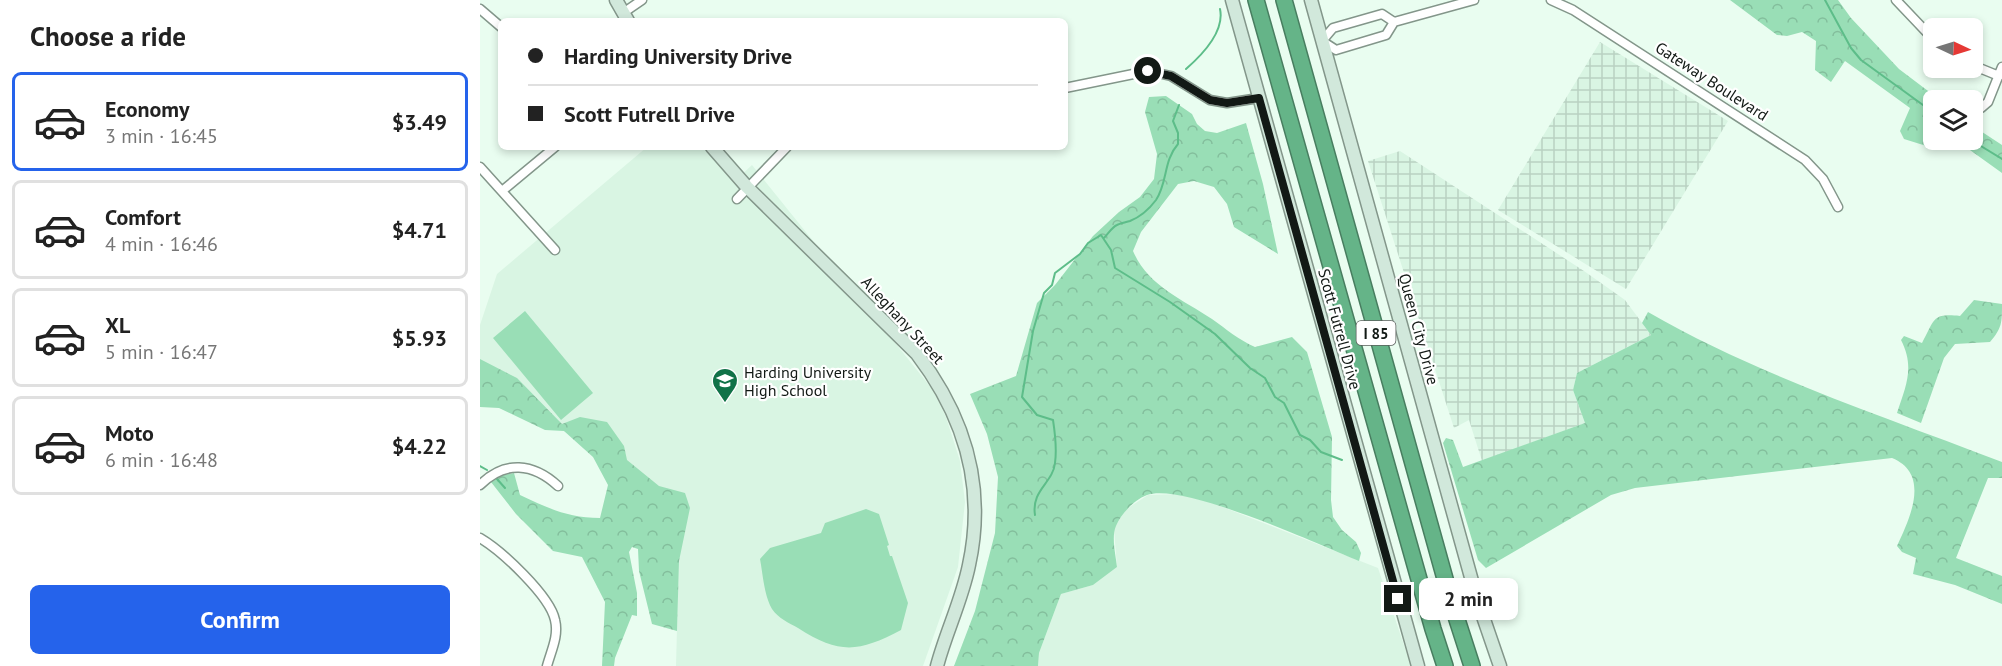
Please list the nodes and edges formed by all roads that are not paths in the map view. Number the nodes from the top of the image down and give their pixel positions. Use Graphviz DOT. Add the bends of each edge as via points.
graph roads {
  1 [pos="616,0"];
  2 [pos="642,0"];
  3 [pos="1232,0"];
  4 [pos="1256,0"];
  5 [pos="1284,0"];
  6 [pos="1311,0"];
  7 [pos="1474,0"];
  8 [pos="1551,0"];
  9 [pos="1896,0"];
  10 [pos="480,9"];
  11 [pos="626,17"];
  12 [pos="1394,22"];
  13 [pos="498,24"];
  14 [pos="1923,28"];
  15 [pos="1323,41"];
  16 [pos="1983,67"];
  17 [pos="2000,71"];
  18 [pos="1068,87"];
  19 [pos="1259,98"];
  20 [pos="1983,106"];
  21 [pos="551,150"];
  22 [pos="715,150"];
  23 [pos="784,150"];
  24 [pos="480,167"];
  25 [pos="747,187"];
  26 [pos="502,191"];
  27 [pos="737,198"];
  28 [pos="1838,207"];
  29 [pos="555,250"];
  30 [pos="480,486"];
  31 [pos="558,486"];
  32 [pos="480,538"];
  33 [pos="1433,629"];
  34 [pos="547,666"];
  35 [pos="937,666"];
  36 [pos="1418,666"];
  37 [pos="1440,666"];
  38 [pos="1445,666"];
  39 [pos="1472,666"];
  40 [pos="1500,666"];
  1 -- 11 [label="street"];
  2 -- 11 [label="street"];
  3 -- 19 [label="street, Scott Futrell Drive"];
  4 -- 33 [label="highway, I 85"];
  5 -- 39 [label="highway, I 85"];
  6 -- 15 [label="street, Queen City Drive"];
  7 -- 12 [label="street"];
  8 -- 28 [label="street, Gateway Boulevard" via="1573,10 1805,160 1823,179"];
  9 -- 14 [label="street"];
  10 -- 13 [label="street"];
  12 -- 15 [label="street" via="1382,14 1333,28"];
  12 -- 15 [label="street" via="1386,35 1336,51"];
  15 -- 40 [label="street, Queen City Drive" via="1475,591"];
  16 -- 17 [label="street"];
  17 -- 20 [label="street"];
  18 -- 19 [label="street" via="1148,71 1171,76 1210,100 1227,103"];
  19 -- 36 [label="street, Scott Futrell Drive"];
  21 -- 26 [label="street"];
  22 -- 25 [label="street, Alleghany Street"];
  23 -- 25 [label="street"];
  24 -- 26 [label="street"];
  25 -- 27 [label="street"];
  25 -- 35 [label="street, Alleghany Street" via="917,354 957,420 973,483 974,538 964,584"];
  26 -- 29 [label="street"];
  30 -- 31 [label="street" via="496,473 516,467 544,474"];
  32 -- 34 [label="street" via="496,549 550,606 556,635"];
  33 -- 37 [label="highway"];
  33 -- 38 [label="highway, I 85"];
}
